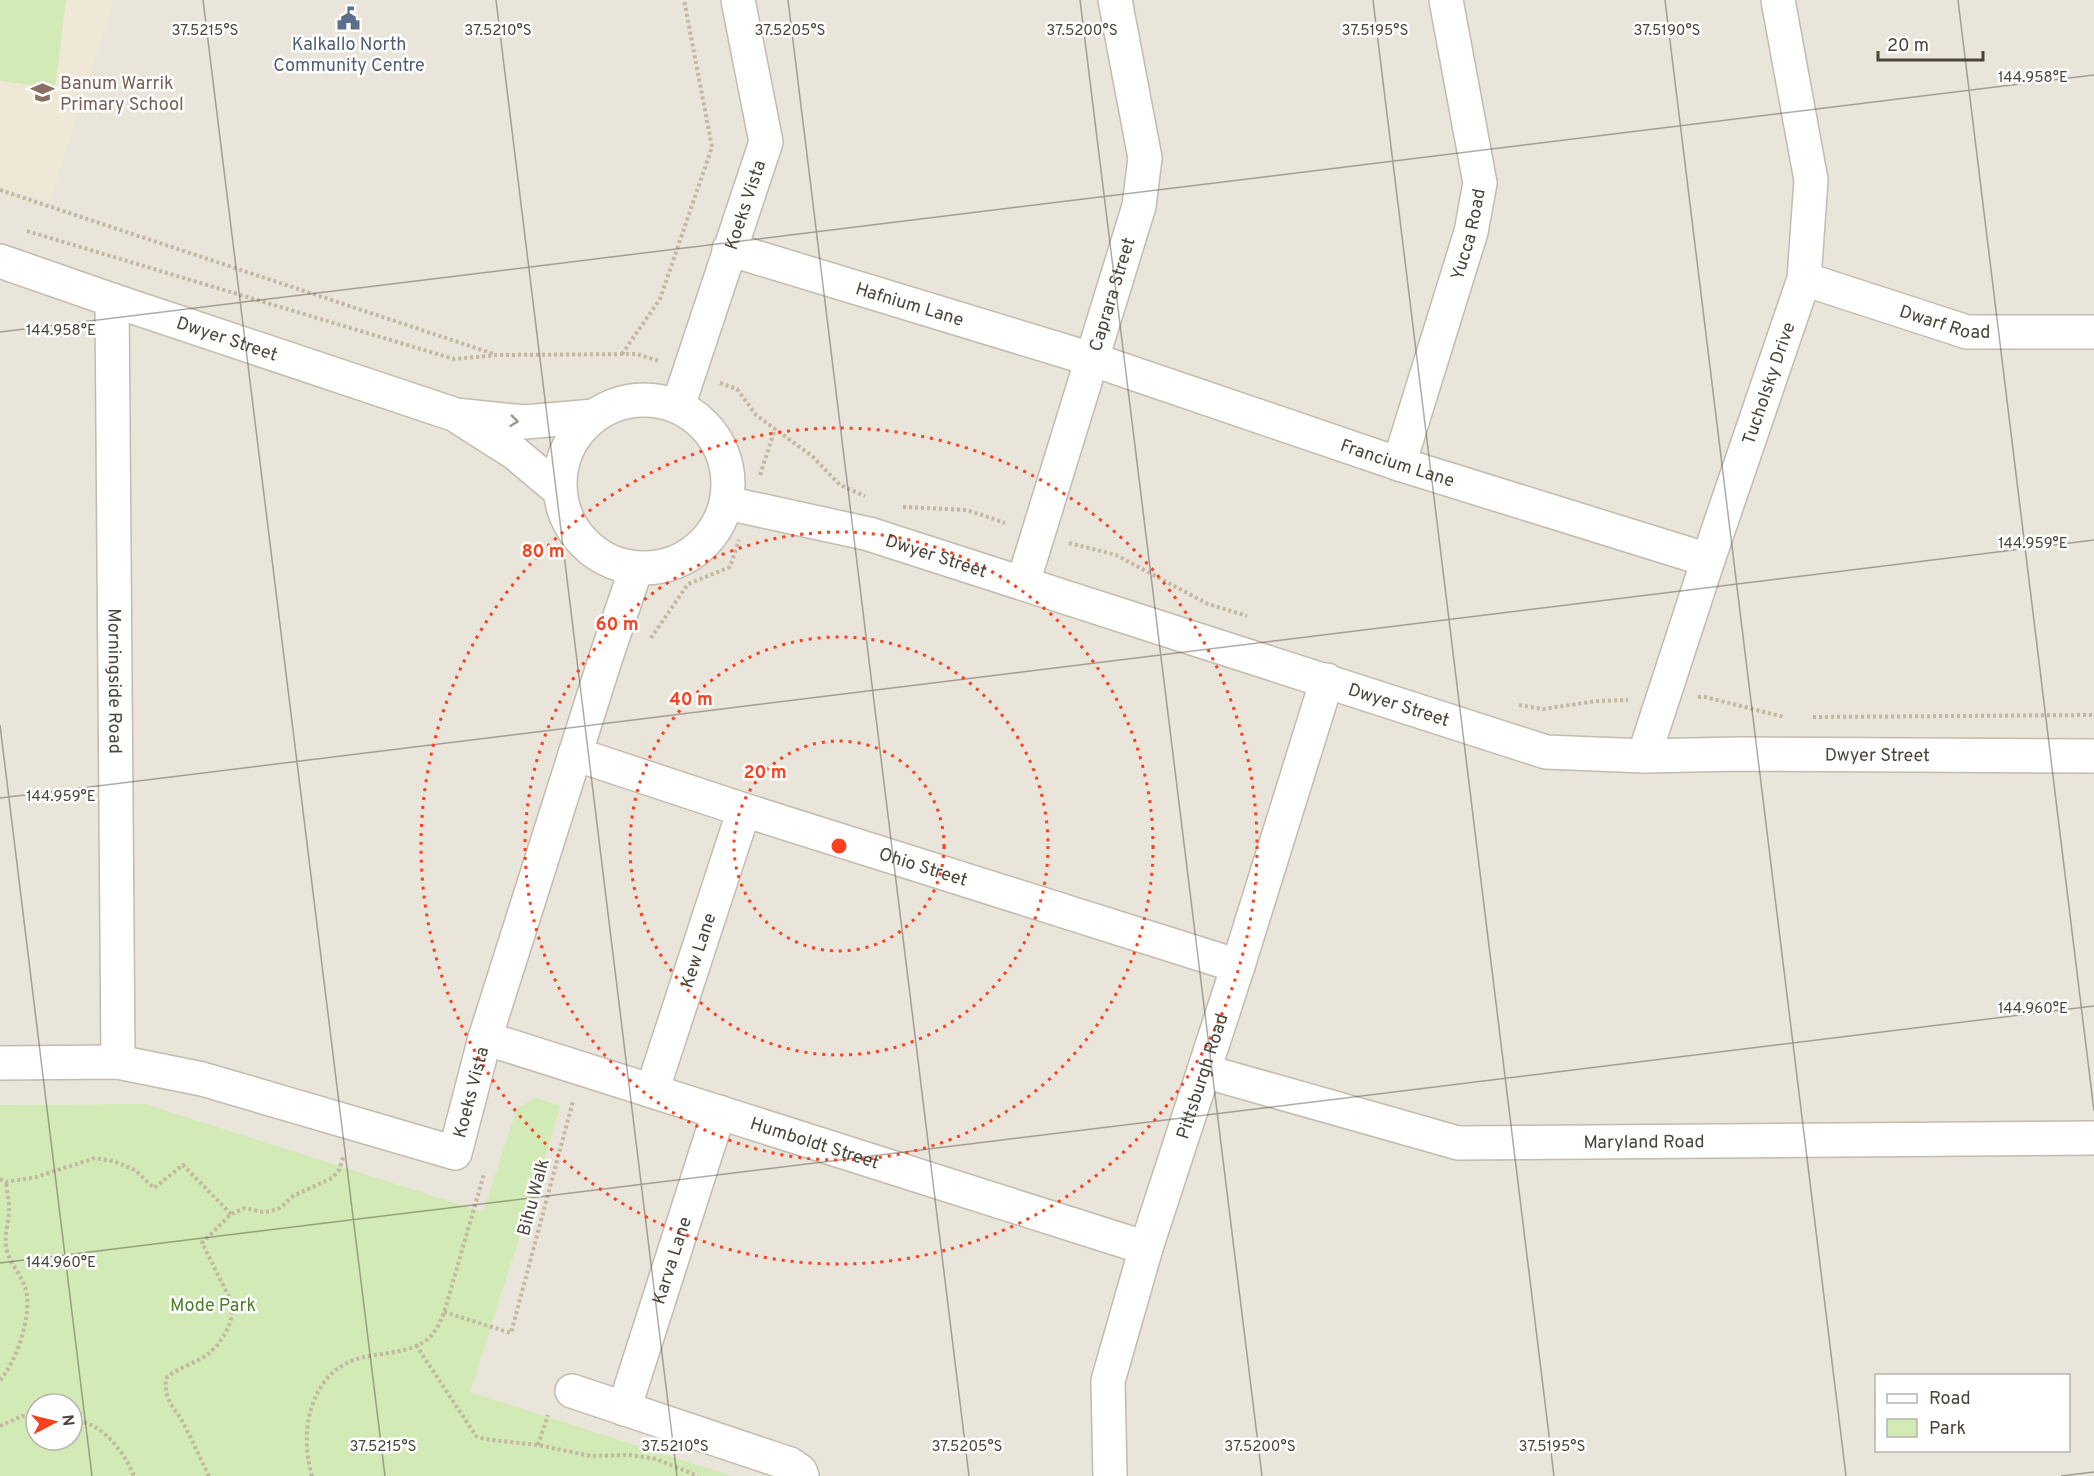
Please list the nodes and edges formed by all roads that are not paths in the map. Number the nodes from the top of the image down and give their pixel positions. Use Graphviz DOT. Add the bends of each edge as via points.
graph roads {
  1 [pos="738,0"];
  2 [pos="1115,0"];
  3 [pos="1446,0"];
  4 [pos="1778,0"];
  5 [pos="729,249"];
  6 [pos="0,261"];
  7 [pos="1804,279"];
  8 [pos="112,300"];
  9 [pos="2094,332"];
  10 [pos="1091,360"];
  11 [pos="678,406"];
  12 [pos="456,415"];
  13 [pos="594,416"];
  14 [pos="1399,464"];
  15 [pos="560,491"];
  16 [pos="738,506"];
  17 [pos="1708,560"];
  18 [pos="636,569"];
  19 [pos="1023,584"];
  20 [pos="1326,680"];
  21 [pos="575,754"];
  22 [pos="1644,756"];
  23 [pos="2094,756"];
  24 [pos="744,810"];
  25 [pos="1238,966"];
  26 [pos="484,1038"];
  27 [pos="118,1062"];
  28 [pos="0,1063"];
  29 [pos="1204,1071"];
  30 [pos="652,1091"];
  31 [pos="719,1112"];
  32 [pos="2094,1138"];
  33 [pos="1146,1248"];
  34 [pos="572,1391"];
  35 [pos="624,1409"];
  36 [pos="802,1476"];
  37 [pos="1110,1476"];
  1 -- 5 [label="street, Koeks Vista" via="766,142"];
  2 -- 10 [label="street, Caprara Street" via="1145,158 1139,206"];
  3 -- 14 [label="street, Yucca Road" via="1480,183 1471,232"];
  4 -- 7 [label="street, Tucholsky Drive" via="1811,180"];
  5 -- 10 [label="street, Hafnium Lane"];
  5 -- 11 [label="street, Koeks Vista"];
  6 -- 8 [label="street, Dwyer Street"];
  7 -- 9 [label="street, Dwarf Road" via="1967,332"];
  7 -- 17 [label="street, Tucholsky Drive"];
  8 -- 12 [label="street, Dwyer Street"];
  8 -- 27 [label="street, Morningside Road"];
  10 -- 14 [label="street, Francium Lane"];
  10 -- 19 [label="street, Caprara Street"];
  11 -- 13 [label="street" via="649,400 620,403"];
  11 -- 16 [label="street" via="702,423 719,446"];
  12 -- 13 [label="street, Dwyer Street, one-way" via="525,422"];
  12 -- 15 [label="street, Dwyer Street" via="514,453"];
  13 -- 15 [label="street" via="574,438 562,465"];
  14 -- 17 [label="street, Francium Lane"];
  15 -- 18 [label="street" via="567,517 581,540 600,557"];
  16 -- 18 [label="street" via="699,548 677,562"];
  16 -- 19 [label="street, Dwyer Street" via="869,534"];
  17 -- 22 [label="street, Tucholsky Drive"];
  18 -- 21 [label="street, Koeks Vista"];
  19 -- 20 [label="street, Dwyer Street"];
  20 -- 22 [label="street, Dwyer Street" via="1546,752"];
  20 -- 25 [label="street, Pittsburgh Road"];
  21 -- 24 [label="street, Ohio Street"];
  21 -- 26 [label="street, Koeks Vista"];
  22 -- 23 [label="street, Dwyer Street"];
  24 -- 25 [label="street, Ohio Street"];
  24 -- 30 [label="street, Kew Lane"];
  25 -- 29 [label="street, Pittsburgh Road"];
  26 -- 27 [label="street, Koeks Vista" via="455,1153 202,1079"];
  26 -- 30 [label="street, Humboldt Street"];
  27 -- 28 [label="street, Koeks Vista"];
  29 -- 32 [label="street, Maryland Road" via="1458,1143"];
  29 -- 33 [label="street, Pittsburgh Road"];
  30 -- 31 [label="street, Humboldt Street"];
  31 -- 33 [label="street, Humboldt Street"];
  31 -- 35 [label="street, Karva Lane"];
  33 -- 37 [label="street, Pittsburgh Road" via="1108,1381"];
  34 -- 35 [label="street"];
  35 -- 36 [label="street" via="790,1464"];
}
